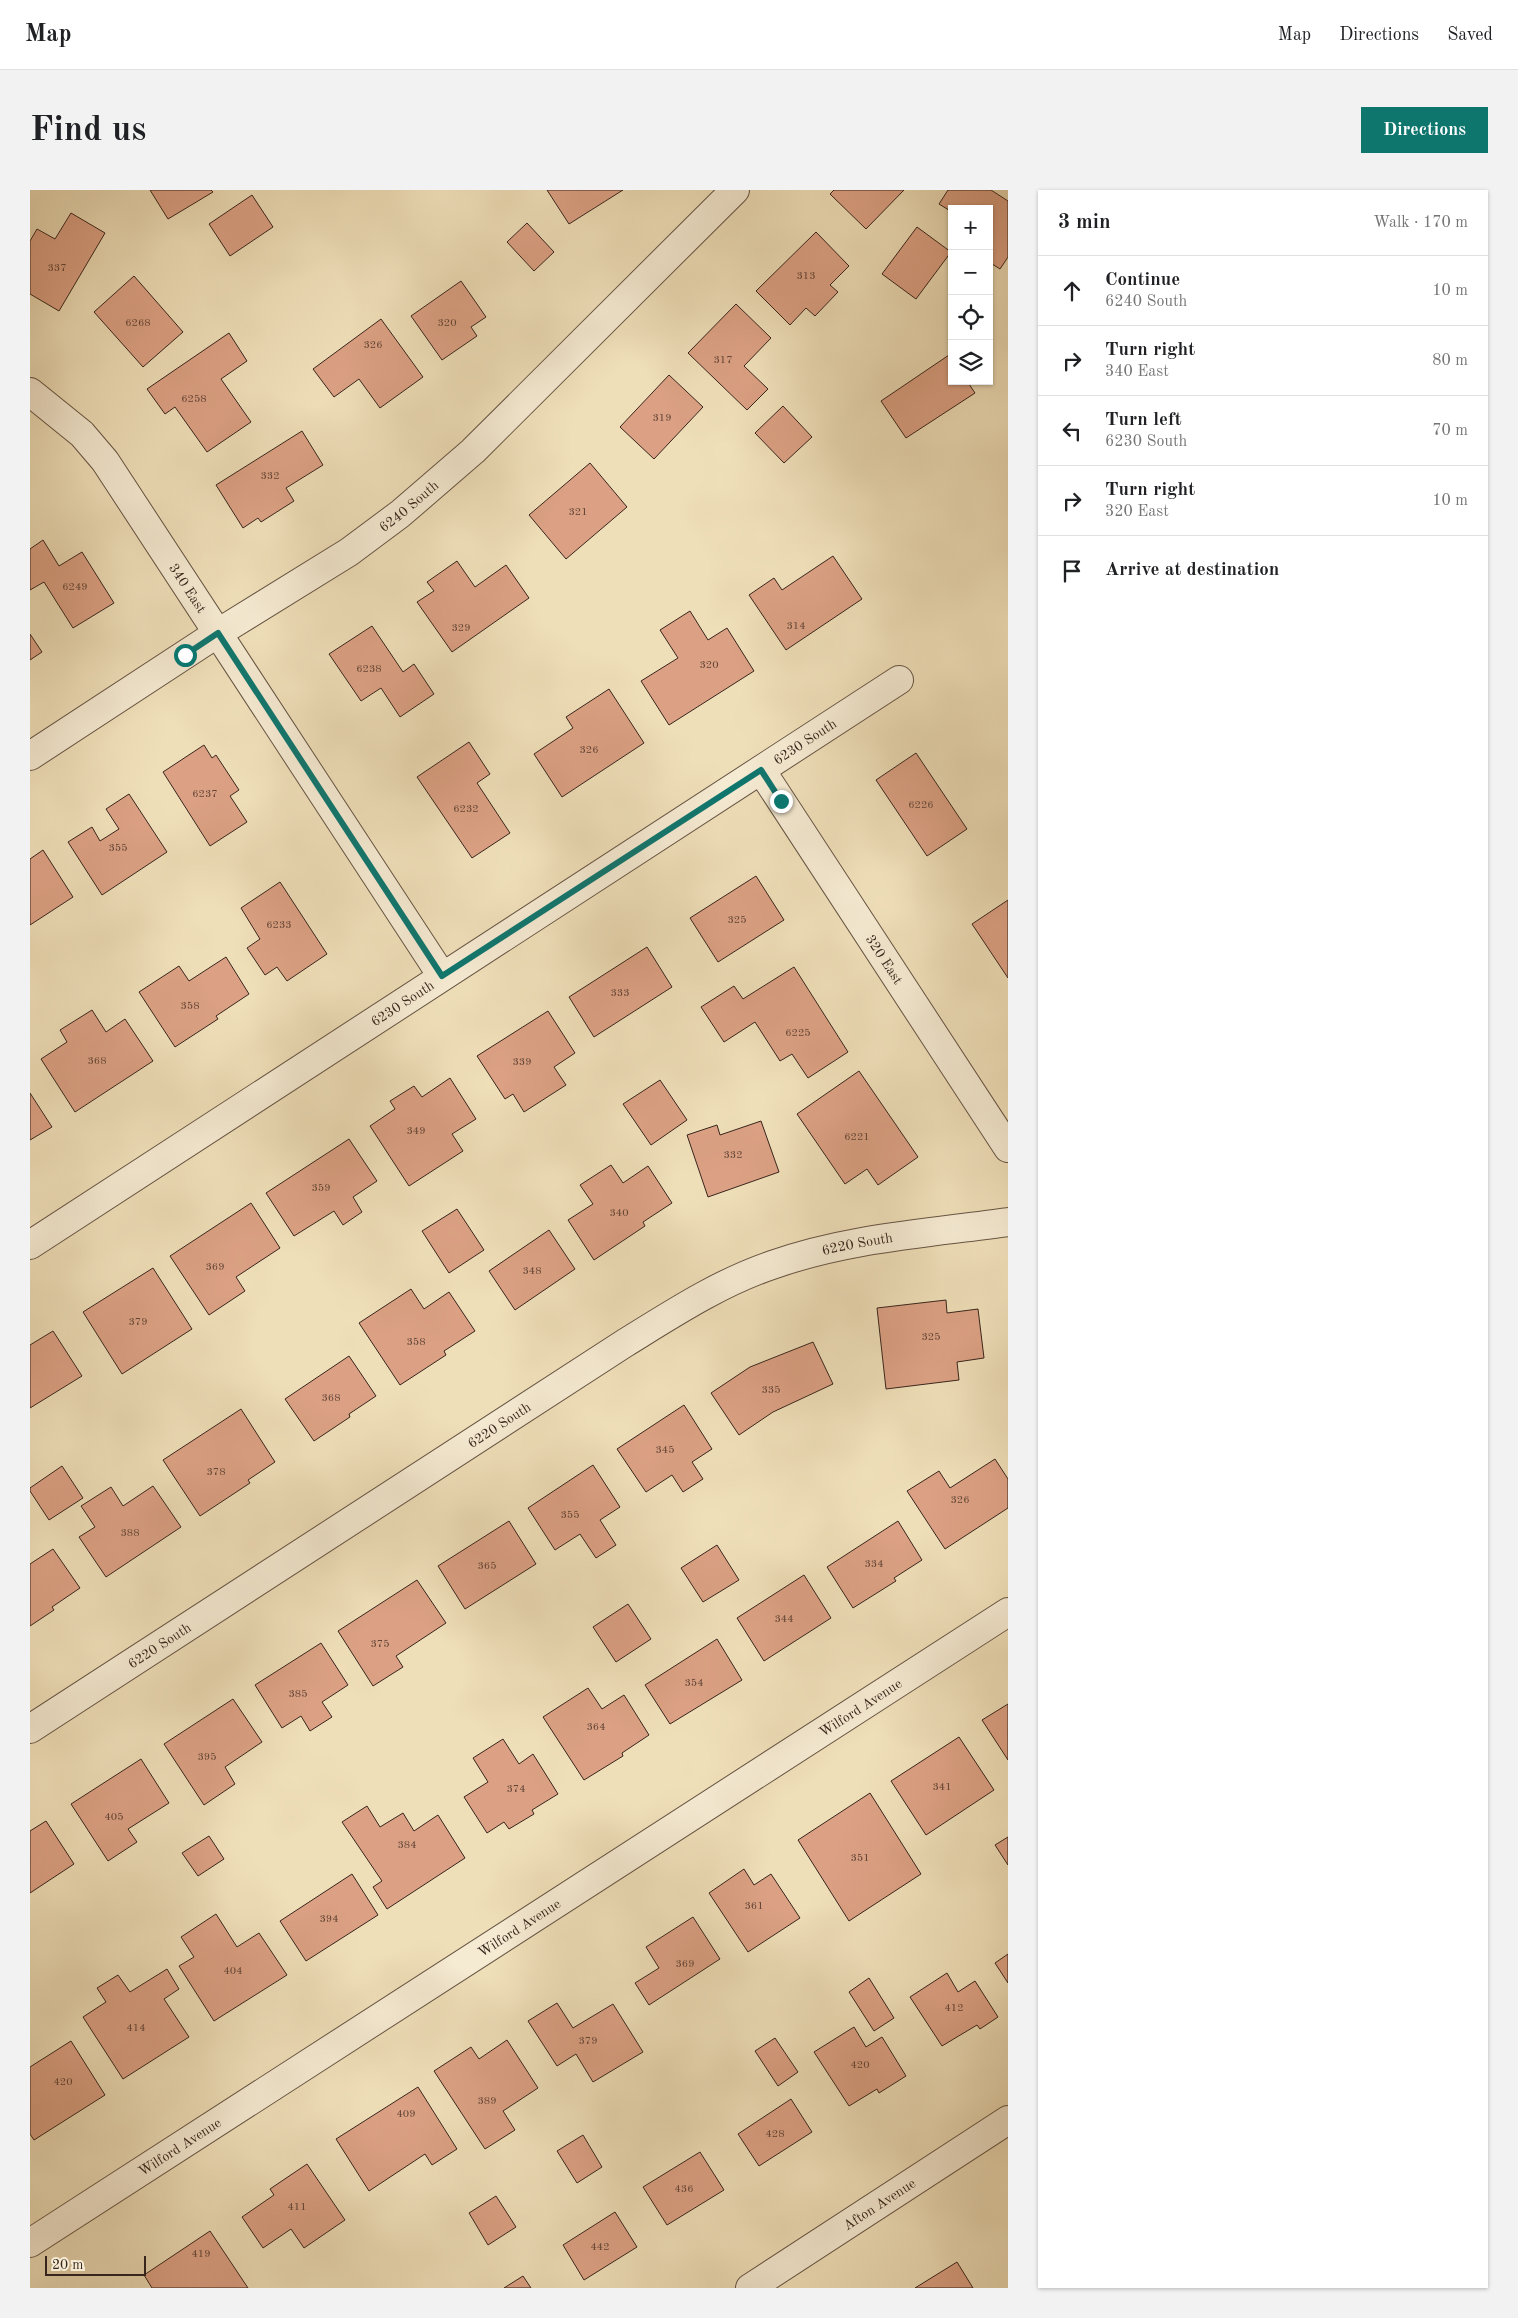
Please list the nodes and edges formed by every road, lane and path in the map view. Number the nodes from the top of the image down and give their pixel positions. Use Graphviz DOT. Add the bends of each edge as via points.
graph roads {
  1 [pos="735,190"];
  2 [pos="30,392"];
  3 [pos="218,633"];
  4 [pos="898,680"];
  5 [pos="30,756"];
  6 [pos="761,770"];
  7 [pos="442,976"];
  8 [pos="1008,1148"];
  9 [pos="1008,1222"];
  10 [pos="30,1245"];
  11 [pos="1008,1612"];
  12 [pos="30,1729"];
  13 [pos="1008,2120"];
  14 [pos="30,2243"];
  15 [pos="750,2288"];
  1 -- 3 [label="street, 6240 South" via="473,451 400,514 349,552"];
  2 -- 3 [label="street, 340 East" via="82,434 105,461"];
  3 -- 5 [label="street, 6240 South"];
  3 -- 7 [label="street, 340 East"];
  4 -- 6 [label="street, 6230 South"];
  6 -- 7 [label="street, 6230 South"];
  6 -- 8 [label="street, 320 East"];
  7 -- 10 [label="street, 6230 South"];
  9 -- 12 [label="street, 6220 South" via="873,1239 823,1250 772,1265 710,1292 625,1343"];
  11 -- 14 [label="street, Wilford Avenue"];
  13 -- 15 [label="street, Afton Avenue"];
}
